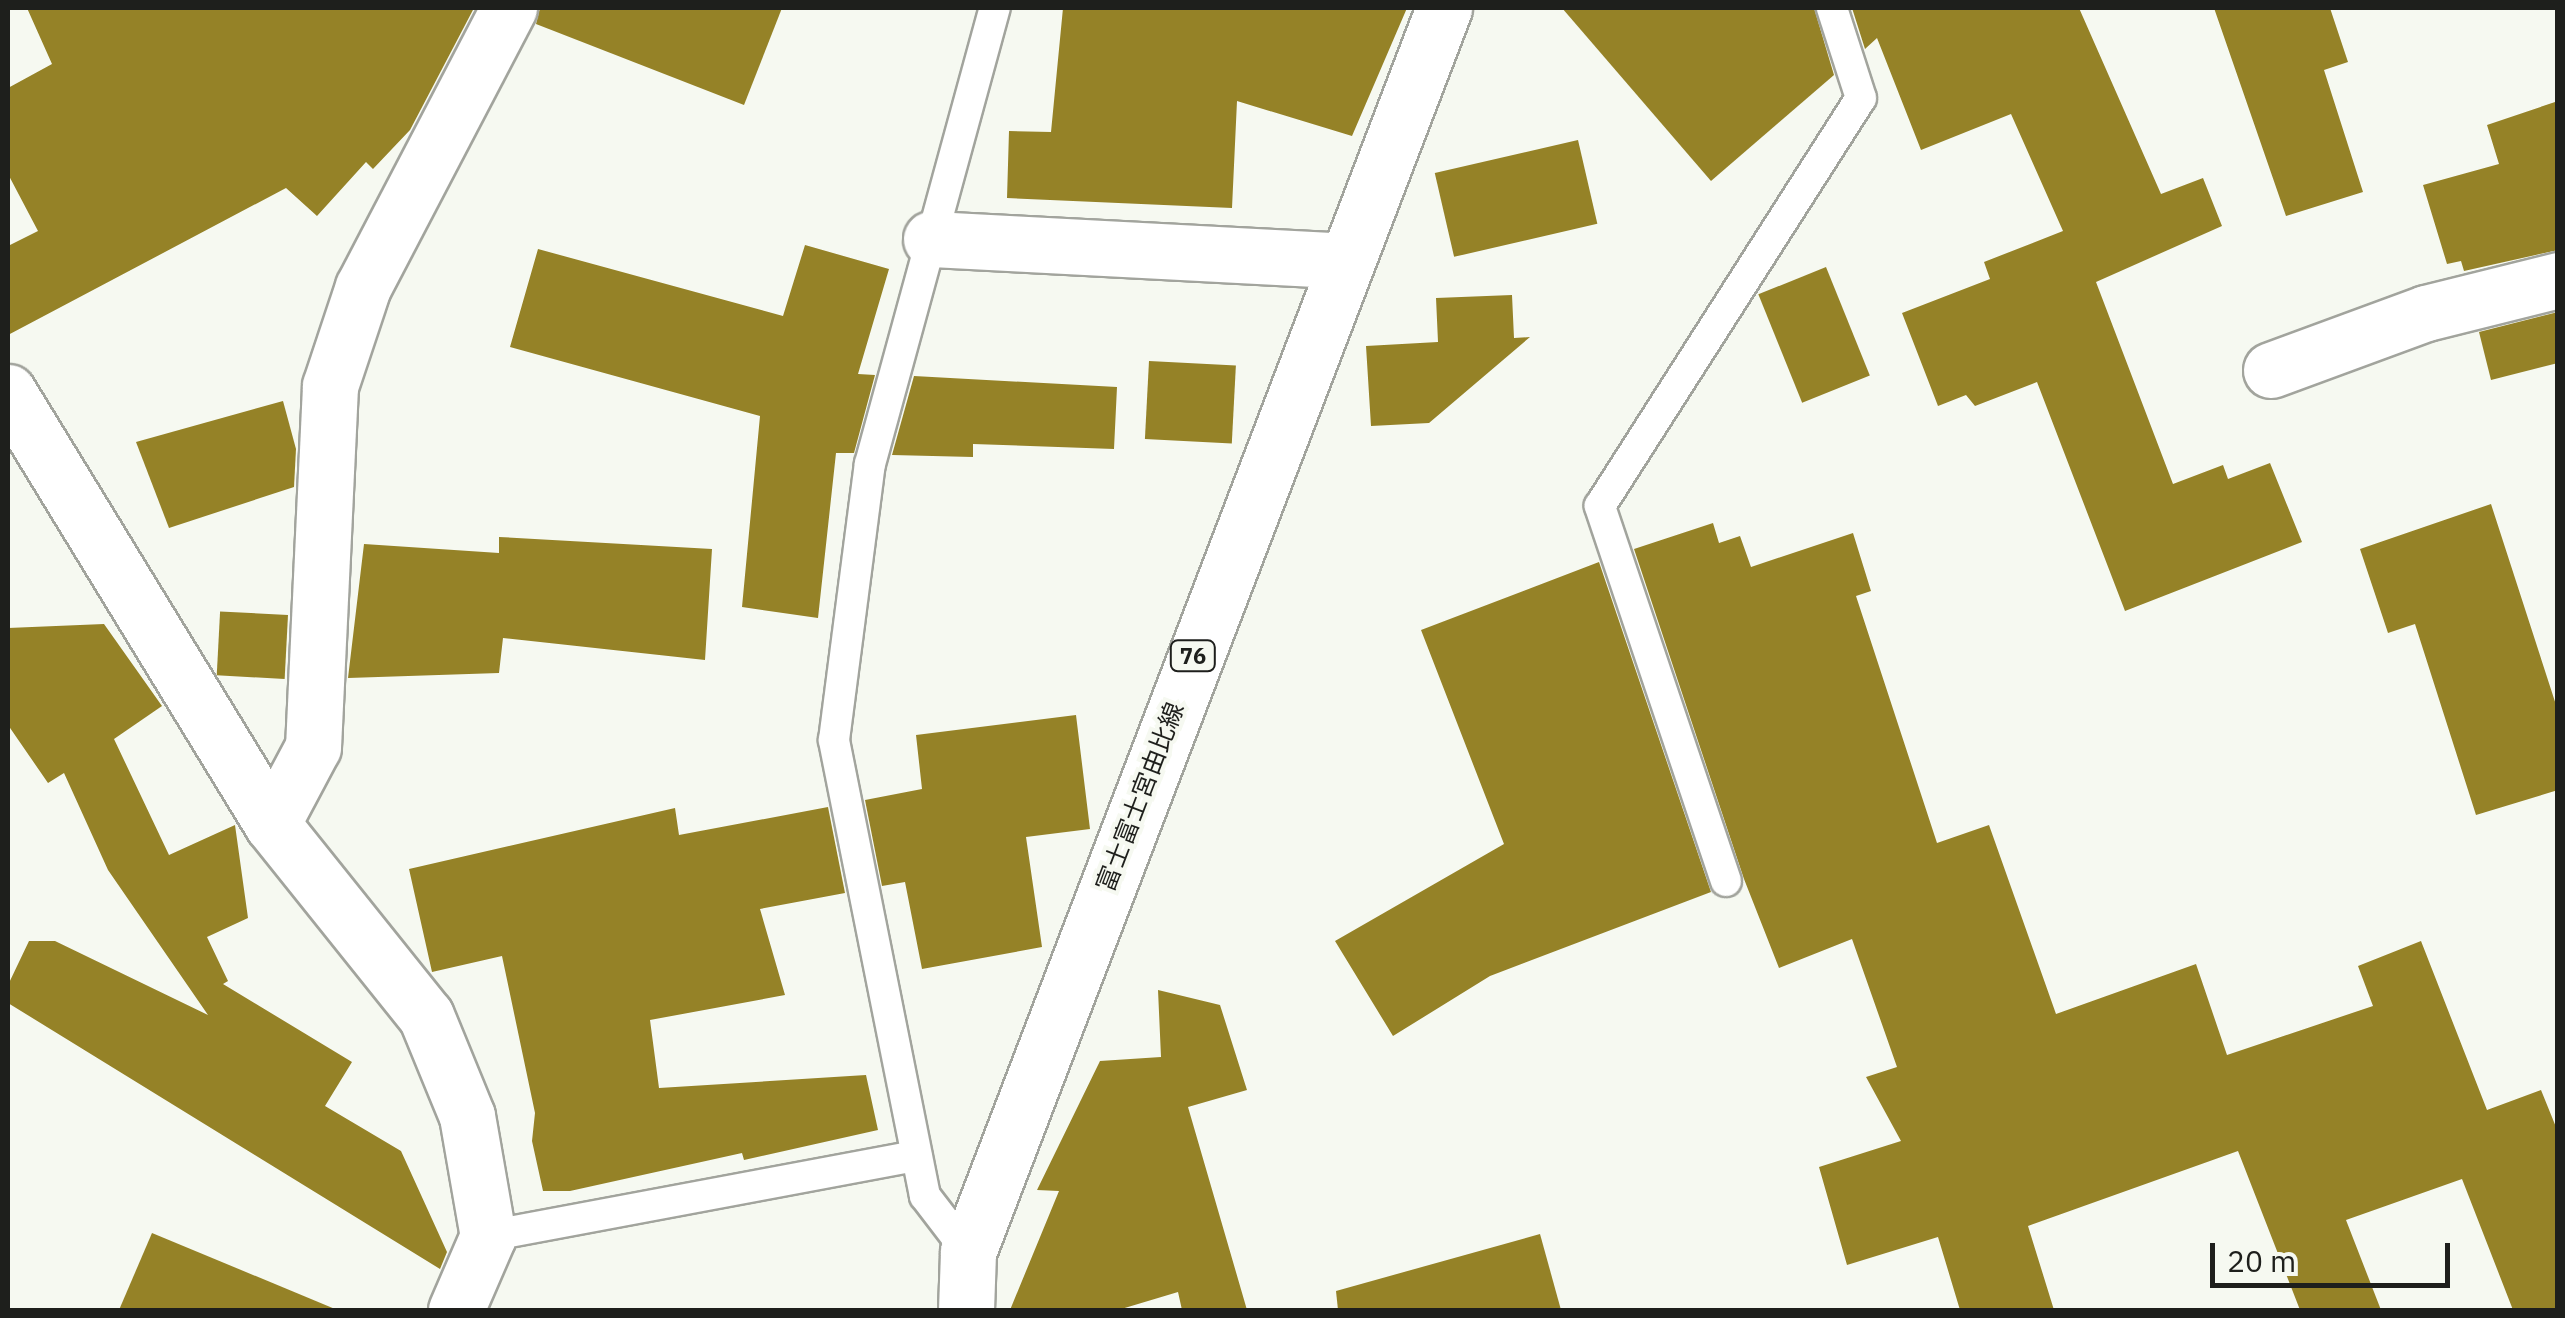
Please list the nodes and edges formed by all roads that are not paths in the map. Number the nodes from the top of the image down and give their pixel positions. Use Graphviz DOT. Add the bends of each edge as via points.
graph roads {
  1 [pos="509,8"];
  2 [pos="995,8"];
  3 [pos="1444,8"];
  4 [pos="1832,8"];
  5 [pos="931,239"];
  6 [pos="1345,261"];
  7 [pos="2558,280"];
  8 [pos="2271,370"];
  9 [pos="8,392"];
  10 [pos="272,824"];
  11 [pos="1726,881"];
  12 [pos="917,1156"];
  13 [pos="488,1236"];
  14 [pos="968,1252"];
  15 [pos="456,1310"];
  16 [pos="966,1310"];
  1 -- 10 [label="street" via="363,287 330,386 314,747"];
  2 -- 5 [label="lane"];
  3 -- 6 [label="street, 富士富士宮由比線 / 76"];
  4 -- 11 [label="lane" via="1861,98 1600,506"];
  5 -- 6 [label="street"];
  5 -- 12 [label="lane" via="870,464 834,740"];
  6 -- 14 [label="street, 富士富士宮由比線 / 76"];
  7 -- 8 [label="street" via="2426,313"];
  9 -- 10 [label="street"];
  10 -- 13 [label="street" via="426,1016 467,1116"];
  12 -- 13 [label="lane"];
  12 -- 14 [label="lane" via="926,1196"];
  13 -- 15 [label="street"];
  14 -- 16 [label="street, 富士富士宮由比線 / 76"];
}
